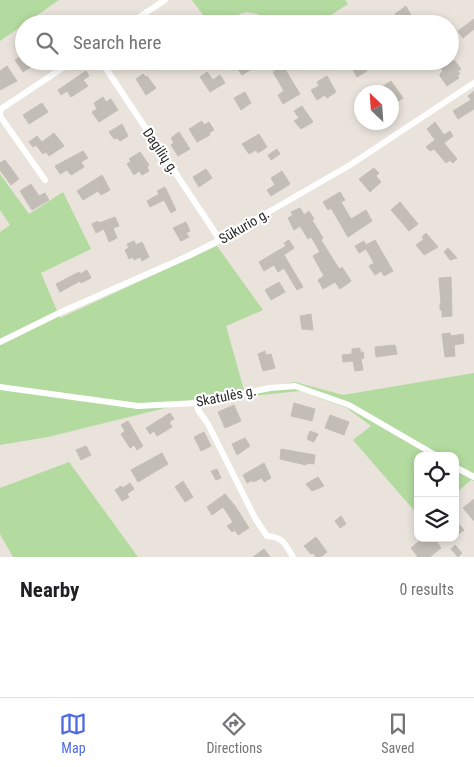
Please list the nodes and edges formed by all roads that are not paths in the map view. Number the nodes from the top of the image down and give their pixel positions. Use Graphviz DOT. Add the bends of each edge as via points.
graph roads {
  1 [pos="165,0"];
  2 [pos="142,15"];
  3 [pos="60,70"];
  4 [pos="107,70"];
  5 [pos="474,83"];
  6 [pos="0,115"];
  7 [pos="45,180"];
  8 [pos="220,240"];
  9 [pos="0,342"];
  10 [pos="0,387"];
  11 [pos="197,403"];
  12 [pos="430,452"];
  13 [pos="459,469"];
  14 [pos="474,477"];
  15 [pos="293,557"];
  1 -- 2 [label="street"];
  3 -- 6 [label="street" via="1,109"];
  4 -- 8 [label="street, Dagilių g."];
  5 -- 8 [label="street, Sūkurio g." via="358,160"];
  6 -- 7 [label="street"];
  8 -- 9 [label="street, Sūkurio g."];
  10 -- 11 [label="street, Skatulės g." via="138,406"];
  11 -- 12 [label="street, Skatulės g." via="295,386 349,405"];
  11 -- 15 [label="street" via="255,518 267,536 278,537"];
  13 -- 14 [label="street"];
}
